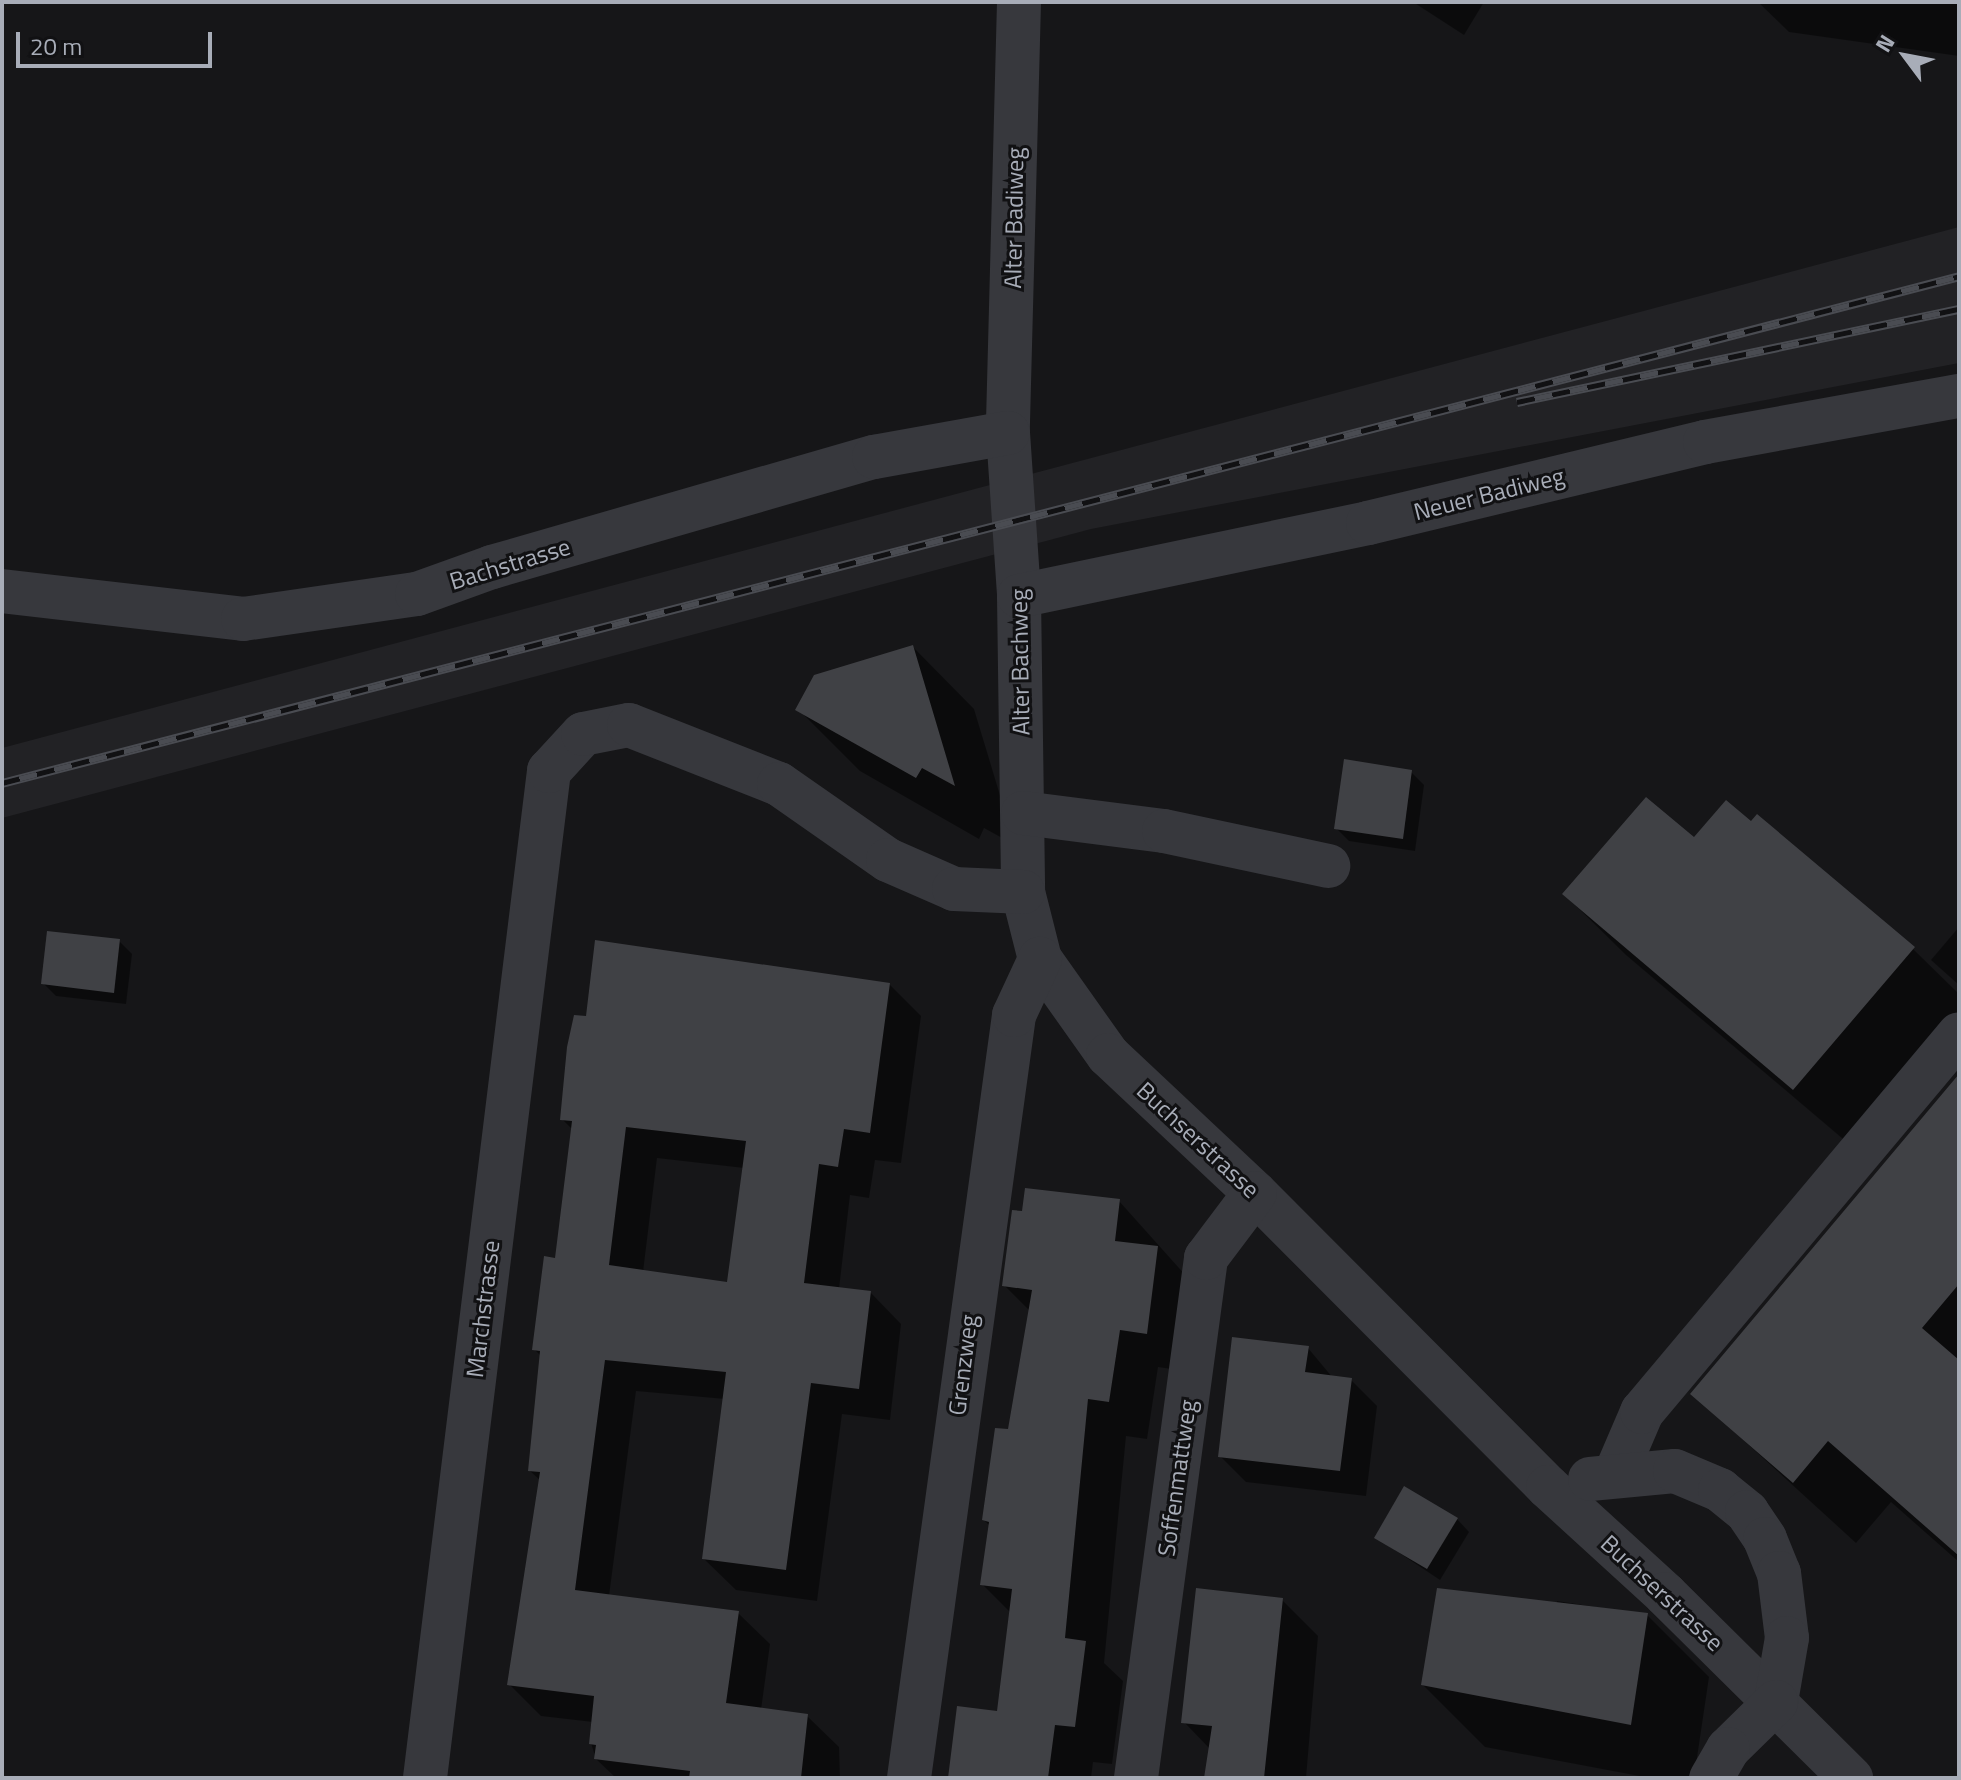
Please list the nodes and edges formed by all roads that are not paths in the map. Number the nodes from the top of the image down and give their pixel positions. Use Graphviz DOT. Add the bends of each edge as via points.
graph roads {
  1 [pos="1019,2"];
  2 [pos="1959,396"];
  3 [pos="1008,433"];
  4 [pos="2,591"];
  5 [pos="1019,596"];
  6 [pos="1023,813"];
  7 [pos="1328,866"];
  8 [pos="1023,892"];
  9 [pos="1040,959"];
  10 [pos="1959,1034"];
  11 [pos="1255,1193"];
  12 [pos="1615,1475"];
  13 [pos="1548,1487"];
  14 [pos="1776,1702"];
  15 [pos="425,1778"];
  16 [pos="909,1778"];
  17 [pos="1136,1778"];
  18 [pos="1711,1778"];
  19 [pos="1851,1778"];
  1 -- 3 [label="street, Alter Badiweg"];
  2 -- 5 [label="street, Neuer Badiweg" via="1705,442 1368,523"];
  3 -- 4 [label="street, Bachstrasse" via="874,457 492,567 417,594 243,619"];
  3 -- 5 [label="street, Alter Bachweg"];
  5 -- 6 [label="street, Alter Bachweg"];
  6 -- 7 [label="street" via="1164,831"];
  6 -- 8 [label="street, Alter Bachweg"];
  8 -- 9 [label="street, Buchserstrasse"];
  8 -- 15 [label="street, Marchstrasse" via="954,889 888,860 779,784 629,725 583,734 549,771"];
  9 -- 11 [label="street, Buchserstrasse" via="1108,1055"];
  9 -- 16 [label="street, Grenzweg" via="1014,1015"];
  10 -- 12 [label="street" via="1642,1412"];
  11 -- 13 [label="street, Buchserstrasse"];
  11 -- 17 [label="street, Soffenmattweg" via="1206,1258"];
  12 -- 13 [label="street"];
  12 -- 14 [label="street" via="1675,1471 1720,1490 1747,1512 1779,1573 1787,1638"];
  13 -- 14 [label="street, Buchserstrasse"];
  14 -- 18 [label="street" via="1728,1749"];
  14 -- 19 [label="street, Buchserstrasse"];
}
